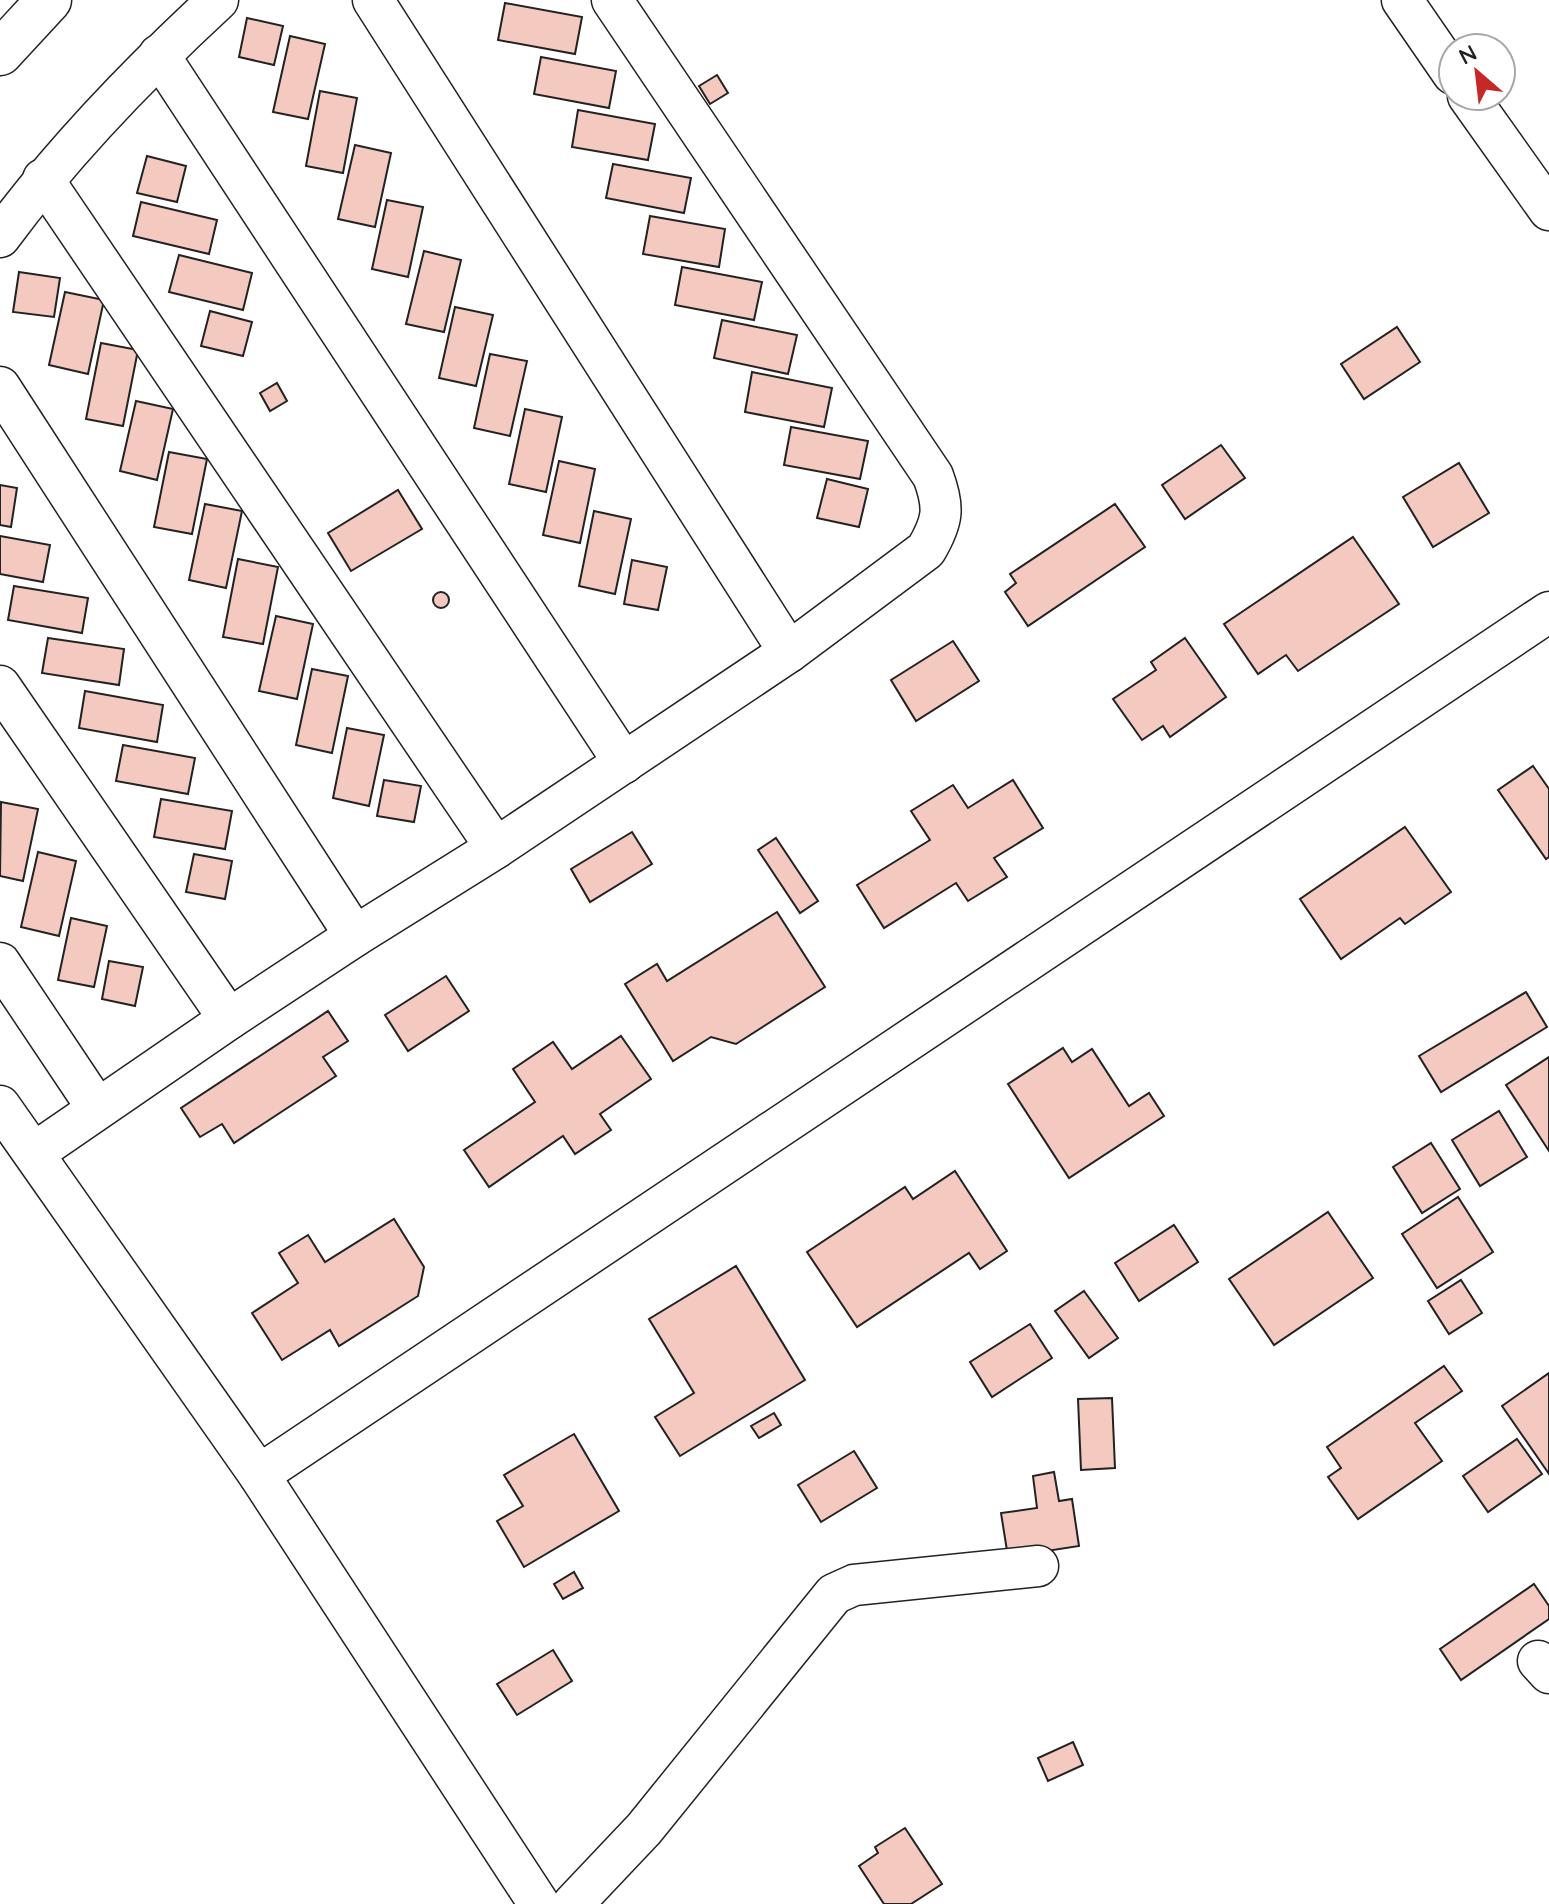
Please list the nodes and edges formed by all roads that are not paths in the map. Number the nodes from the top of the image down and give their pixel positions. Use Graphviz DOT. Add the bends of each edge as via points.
graph roads {
  1 [pos="49,0"];
  2 [pos="218,0"];
  3 [pos="373,0"];
  4 [pos="612,0"];
  5 [pos="1402,0"];
  6 [pos="1437,51"];
  7 [pos="0,53"];
  8 [pos="159,55"];
  9 [pos="1479,112"];
  10 [pos="43,179"];
  11 [pos="1549,210"];
  12 [pos="0,237"];
  13 [pos="0,387"];
  14 [pos="1549,612"];
  15 [pos="789,652"];
  16 [pos="0,686"];
  17 [pos="624,763"];
  18 [pos="496,848"];
  19 [pos="355,936"];
  20 [pos="0,963"];
  21 [pos="229,1019"];
  22 [pos="0,1106"];
  23 [pos="97,1108"];
  24 [pos="34,1153"];
  25 [pos="259,1475"];
  26 [pos="1038,1566"];
  27 [pos="539,1904"];
  28 [pos="573,1904"];
  1 -- 7 [label="main road"];
  2 -- 8 [label="street"];
  3 -- 15 [label="street"];
  4 -- 15 [label="street" via="933,476 941,498 941,517 926,550"];
  5 -- 6 [label="street"];
  8 -- 10 [label="street"];
  8 -- 17 [label="street"];
  9 -- 11 [label="street"];
  10 -- 12 [label="street"];
  10 -- 18 [label="street"];
  13 -- 19 [label="street"];
  14 -- 25 [label="street"];
  15 -- 17 [label="street"];
  16 -- 21 [label="street"];
  17 -- 18 [label="street"];
  18 -- 19 [label="street"];
  19 -- 21 [label="street"];
  20 -- 23 [label="street"];
  21 -- 23 [label="street"];
  22 -- 24 [label="street"];
  23 -- 24 [label="street"];
  24 -- 25 [label="street"];
  25 -- 27 [label="street"];
  26 -- 28 [label="street" via="854,1585 834,1594 644,1829"];
}
